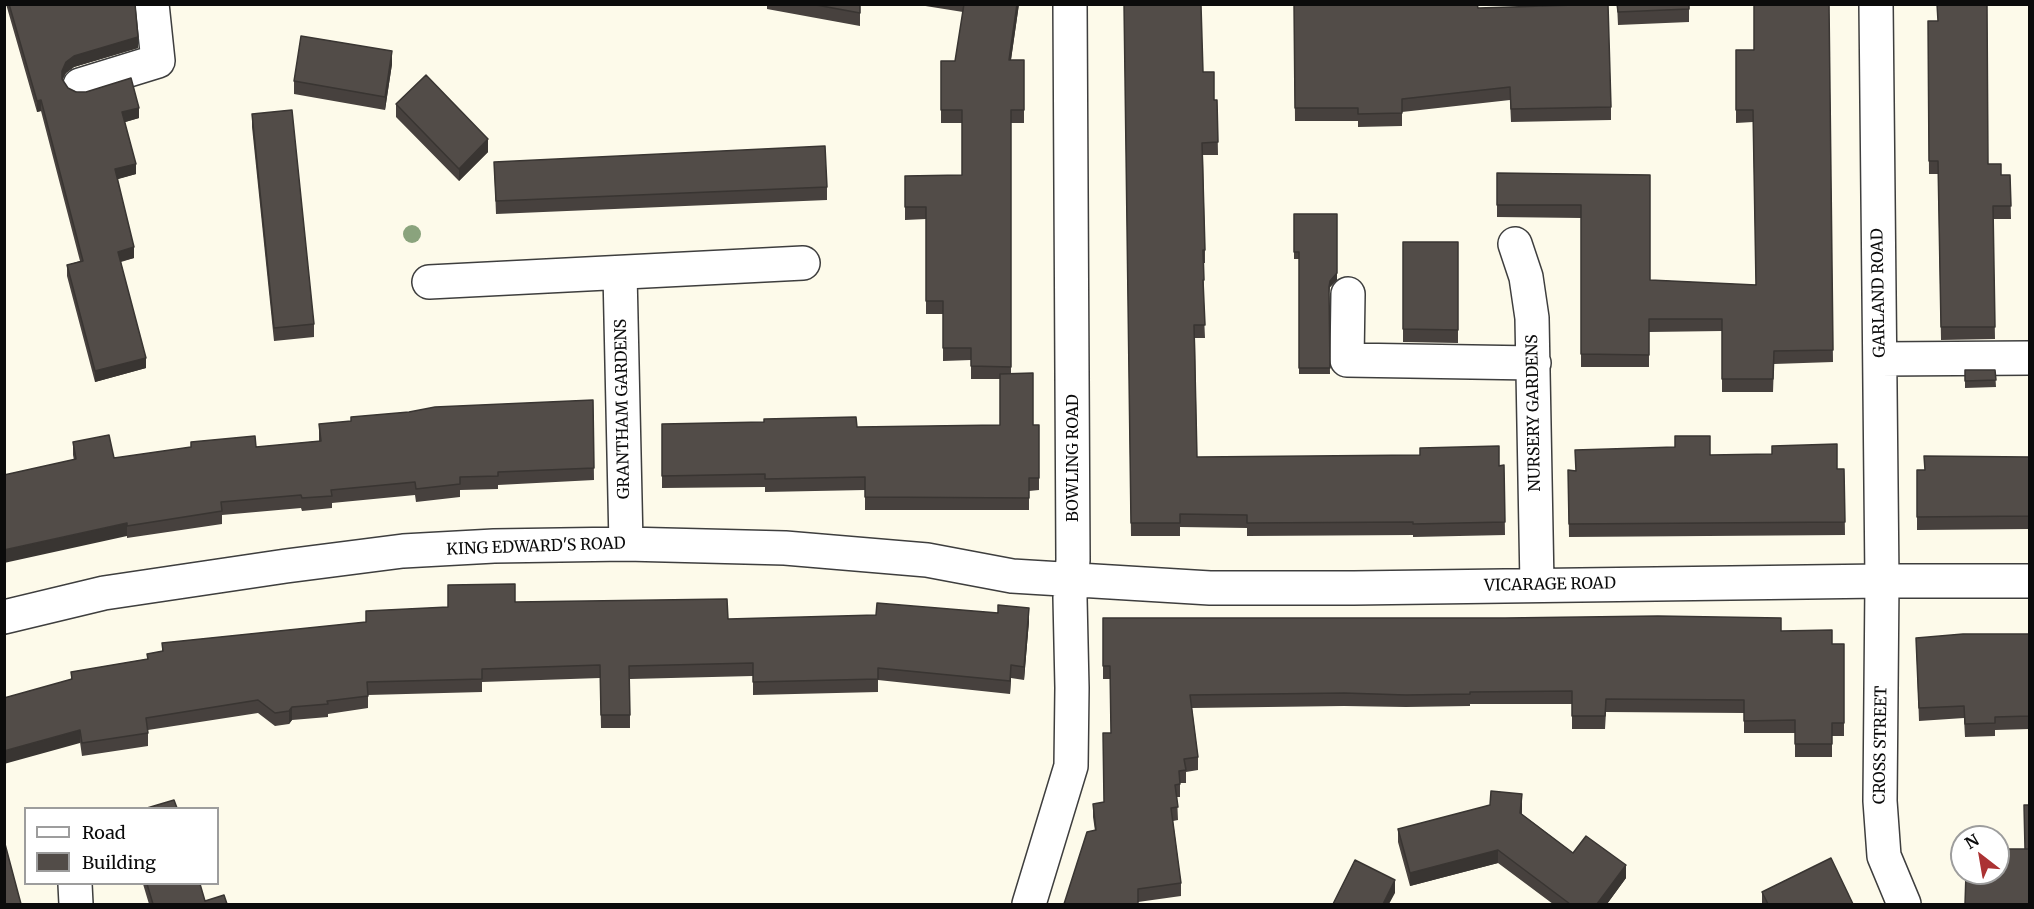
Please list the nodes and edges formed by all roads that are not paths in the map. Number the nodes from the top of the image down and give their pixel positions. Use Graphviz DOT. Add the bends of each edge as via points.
graph roads {
  1 [pos="152,4"];
  2 [pos="1070,4"];
  3 [pos="1876,4"];
  4 [pos="80,85"];
  5 [pos="1515,244"];
  6 [pos="803,263"];
  7 [pos="620,273"];
  8 [pos="429,282"];
  9 [pos="1348,294"];
  10 [pos="2030,358"];
  11 [pos="1880,359"];
  12 [pos="1534,363"];
  13 [pos="626,544"];
  14 [pos="1072,579"];
  15 [pos="1882,581"];
  16 [pos="2030,581"];
  17 [pos="1537,585"];
  18 [pos="4,617"];
  19 [pos="75,885"];
  20 [pos="76,904"];
  21 [pos="1029,904"];
  22 [pos="1904,904"];
  1 -- 4 [label="street" via="158,61"];
  2 -- 14 [label="street, BOWLING ROAD"];
  3 -- 11 [label="street, GARLAND ROAD"];
  5 -- 12 [label="street, NURSERY GARDENS" via="1526,277"];
  6 -- 7 [label="street"];
  7 -- 8 [label="street"];
  7 -- 13 [label="street, GRANTHAM GARDENS"];
  9 -- 12 [label="street" via="1347,360"];
  10 -- 11 [label="street"];
  11 -- 15 [label="street, GARLAND ROAD"];
  12 -- 17 [label="street, NURSERY GARDENS"];
  13 -- 14 [label="street, KING EDWARD'S ROAD" via="785,548 927,560 1012,576"];
  13 -- 18 [label="street, KING EDWARD'S ROAD" via="494,546 391,553 115,592"];
  14 -- 17 [label="street, VICARAGE ROAD" via="1210,588"];
  14 -- 21 [label="street, BOWLING ROAD" via="1071,766"];
  15 -- 16 [label="street, VICARAGE ROAD"];
  15 -- 17 [label="street, VICARAGE ROAD"];
  15 -- 22 [label="street, CROSS STREET" via="1880,801 1884,856"];
  19 -- 20 [label="street"];
}
